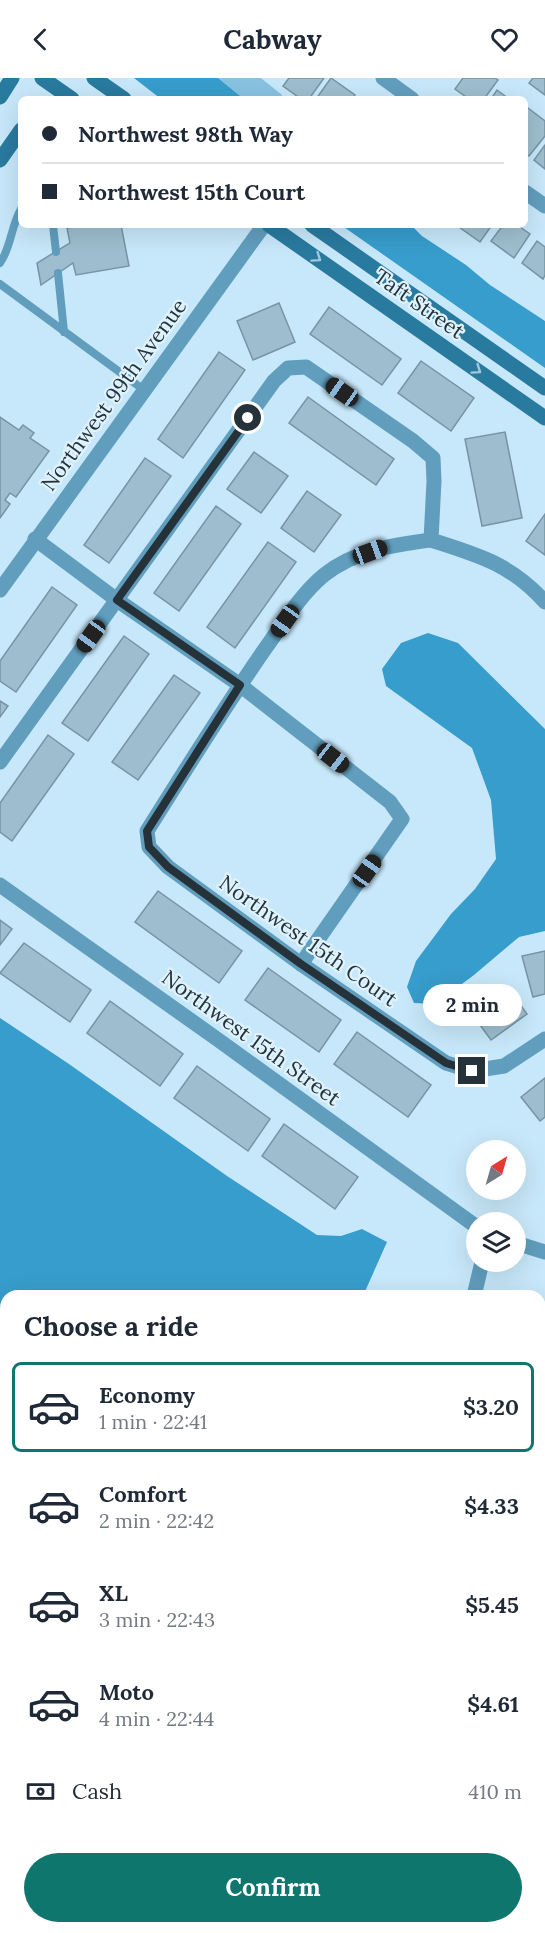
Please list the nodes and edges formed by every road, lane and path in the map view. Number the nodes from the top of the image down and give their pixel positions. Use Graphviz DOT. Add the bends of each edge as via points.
graph roads {
  1 [pos="12,78"];
  2 [pos="94,78"];
  3 [pos="383,78"];
  4 [pos="51,81"];
  5 [pos="44,96"];
  6 [pos="68,96"];
  7 [pos="120,96"];
  8 [pos="408,96"];
  9 [pos="0,97"];
  10 [pos="18,134"];
  11 [pos="0,160"];
  12 [pos="528,194"];
  13 [pos="545,206"];
  14 [pos="18,216"];
  15 [pos="53,228"];
  16 [pos="262,228"];
  17 [pos="273,228"];
  18 [pos="316,228"];
  19 [pos="56,252"];
  20 [pos="0,263"];
  21 [pos="58,273"];
  22 [pos="0,285"];
  23 [pos="64,332"];
  24 [pos="545,388"];
  25 [pos="144,390"];
  26 [pos="545,418"];
  27 [pos="36,539"];
  28 [pos="431,540"];
  29 [pos="0,590"];
  30 [pos="117,600"];
  31 [pos="545,602"];
  32 [pos="240,685"];
  33 [pos="0,762"];
  34 [pos="0,885"];
  35 [pos="301,964"];
  36 [pos="545,1039"];
  37 [pos="466,1219"];
  38 [pos="526,1246"];
  39 [pos="545,1252"];
  40 [pos="480,1272"];
  41 [pos="475,1290"];
  1 -- 9 [label="street"];
  2 -- 7 [label="street"];
  3 -- 8 [label="street"];
  4 -- 5 [label="street"];
  4 -- 6 [label="street"];
  10 -- 11 [label="street"];
  12 -- 13 [label="street"];
  14 -- 20 [label="lane"];
  15 -- 19 [label="lane"];
  16 -- 25 [label="street, Northwest 99th Avenue"];
  17 -- 26 [label="street, Taft Street, one-way"];
  18 -- 24 [label="street, Taft Street"];
  21 -- 23 [label="lane"];
  22 -- 23 [label="lane"];
  23 -- 25 [label="lane"];
  25 -- 27 [label="street, Northwest 99th Avenue"];
  27 -- 29 [label="street, Northwest 99th Avenue"];
  27 -- 30 [label="street"];
  28 -- 30 [label="street" via="433,458 306,367 288,368 274,381"];
  28 -- 31 [label="street" via="487,558 529,585"];
  28 -- 32 [label="street" via="383,547 357,556 324,575 296,605"];
  30 -- 32 [label="street"];
  30 -- 33 [label="street"];
  32 -- 35 [label="street, Northwest 15th Court" via="147,831 149,847 168,867"];
  32 -- 35 [label="street" via="390,802 402,819"];
  34 -- 37 [label="street, Northwest 15th Street"];
  35 -- 36 [label="street, Northwest 15th Court" via="446,1063 472,1071 504,1066"];
  38 -- 39 [label="street"];
  40 -- 41 [label="street"];
}
